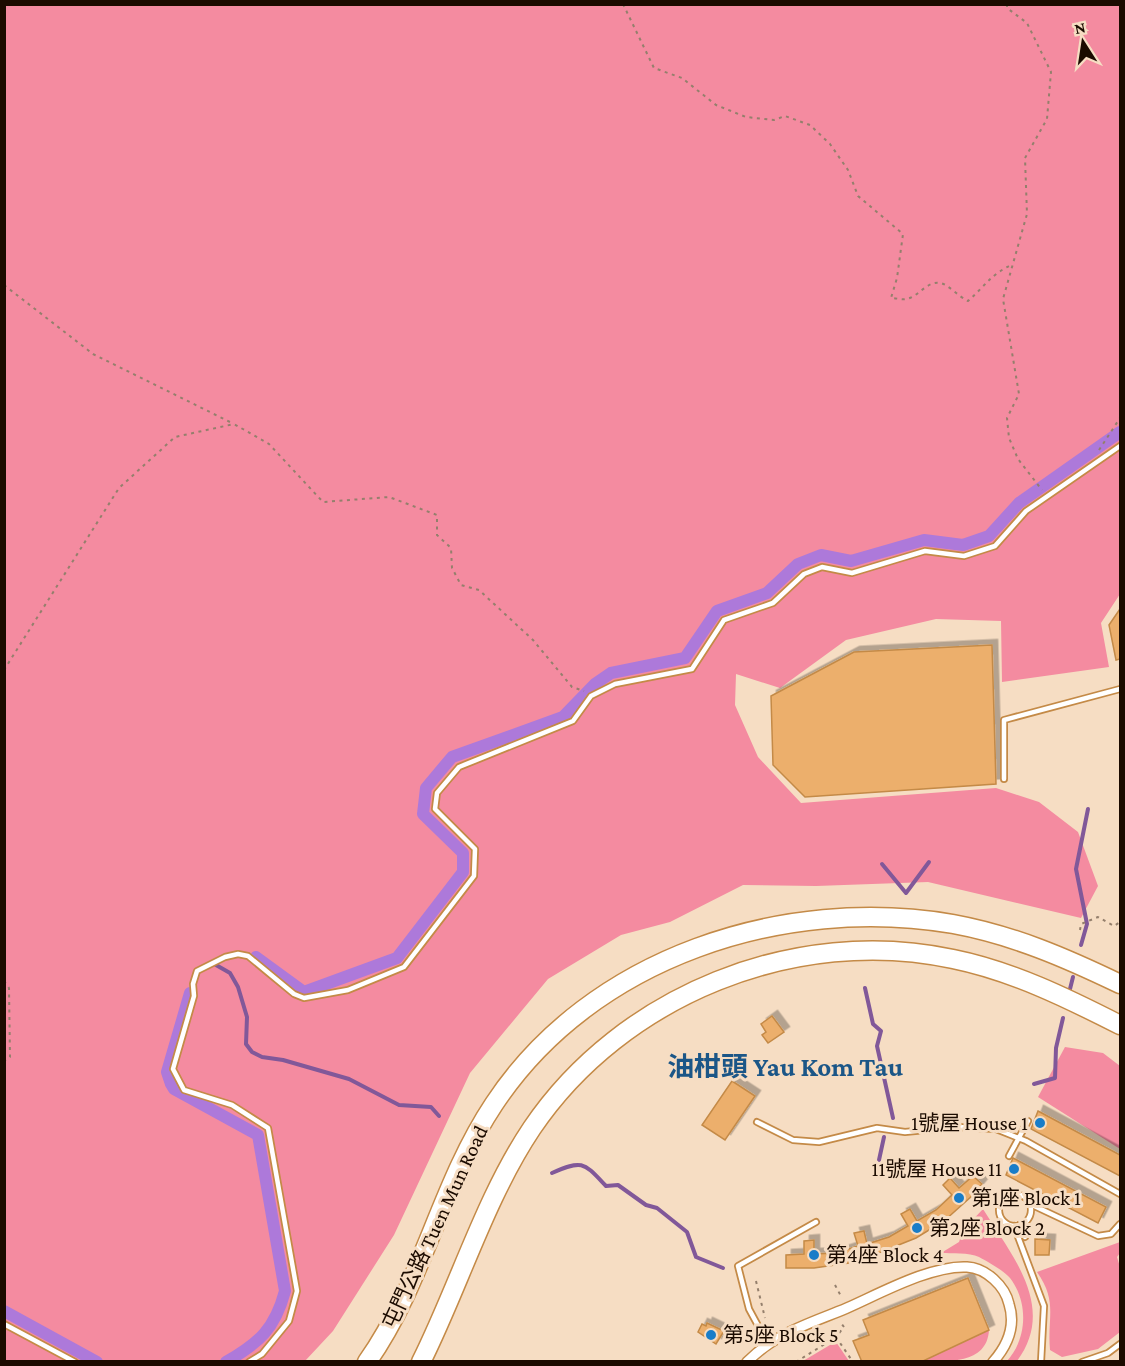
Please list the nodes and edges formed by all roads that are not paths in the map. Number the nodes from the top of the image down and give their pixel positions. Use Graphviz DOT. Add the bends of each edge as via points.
graph roads {
  1 [pos="1120,446"];
  2 [pos="1120,689"];
  3 [pos="1004,779"];
  4 [pos="1120,984"];
  5 [pos="1120,1025"];
  6 [pos="1028,1121"];
  7 [pos="757,1122"];
  8 [pos="1019,1138"];
  9 [pos="1009,1156"];
  10 [pos="1120,1194"];
  11 [pos="1029,1204"];
  12 [pos="816,1222"];
  13 [pos="1120,1224"];
  14 [pos="1016,1225"];
  15 [pos="1025,1237"];
  16 [pos="4,1324"];
  17 [pos="768,1344"];
  18 [pos="1120,1344"];
  19 [pos="1086,1361"];
  20 [pos="75,1362"];
  21 [pos="249,1362"];
  22 [pos="367,1362"];
  23 [pos="422,1362"];
  24 [pos="747,1362"];
  25 [pos="993,1362"];
  26 [pos="1041,1362"];
  1 -- 21 [label="lane" via="1026,511 995,546 963,556 925,551 852,573 822,567 804,574 773,603 724,620 692,669 615,684 591,696 573,721 459,767 437,793 435,809 475,849 474,876 404,967 348,990 304,998 248,956 225,957 197,971 194,996 173,1069 184,1090 232,1105 268,1128 297,1291 289,1321 262,1354"];
  2 -- 3 [label="lane" via="1004,720"];
  4 -- 22 [label="highway, 屯門公路 Tuen Mun Road" via="1004,936 946,923 887,917 834,918 767,927 706,944 654,966 576,1016 507,1085 460,1164 403,1300"];
  5 -- 23 [label="highway, 屯門公路 Tuen Mun Road" via="1068,999 986,967 904,952 833,952 800,957 734,974 680,997 633,1025 585,1062 541,1115 502,1181"];
  6 -- 8 [label="lane"];
  7 -- 8 [label="lane" via="793,1140 819,1142 887,1127 905,1132 957,1127 996,1129"];
  8 -- 9 [label="lane"];
  8 -- 10 [label="lane"];
  11 -- 13 [label="lane" via="1098,1236 1112,1234"];
  11 -- 14 [label="lane" via="1030,1214"];
  11 -- 14 [label="lane" via="1018,1194 1004,1198 999,1207 1001,1217"];
  12 -- 17 [label="lane" via="738,1266 749,1309"];
  14 -- 15 [label="lane"];
  14 -- 26 [label="lane" via="1044,1306"];
  16 -- 20 [label="lane"];
  17 -- 24 [label="street"];
  17 -- 25 [label="street" via="918,1278 967,1267 994,1279 1009,1302 1010,1334"];
  18 -- 19 [label="lane"];
}
